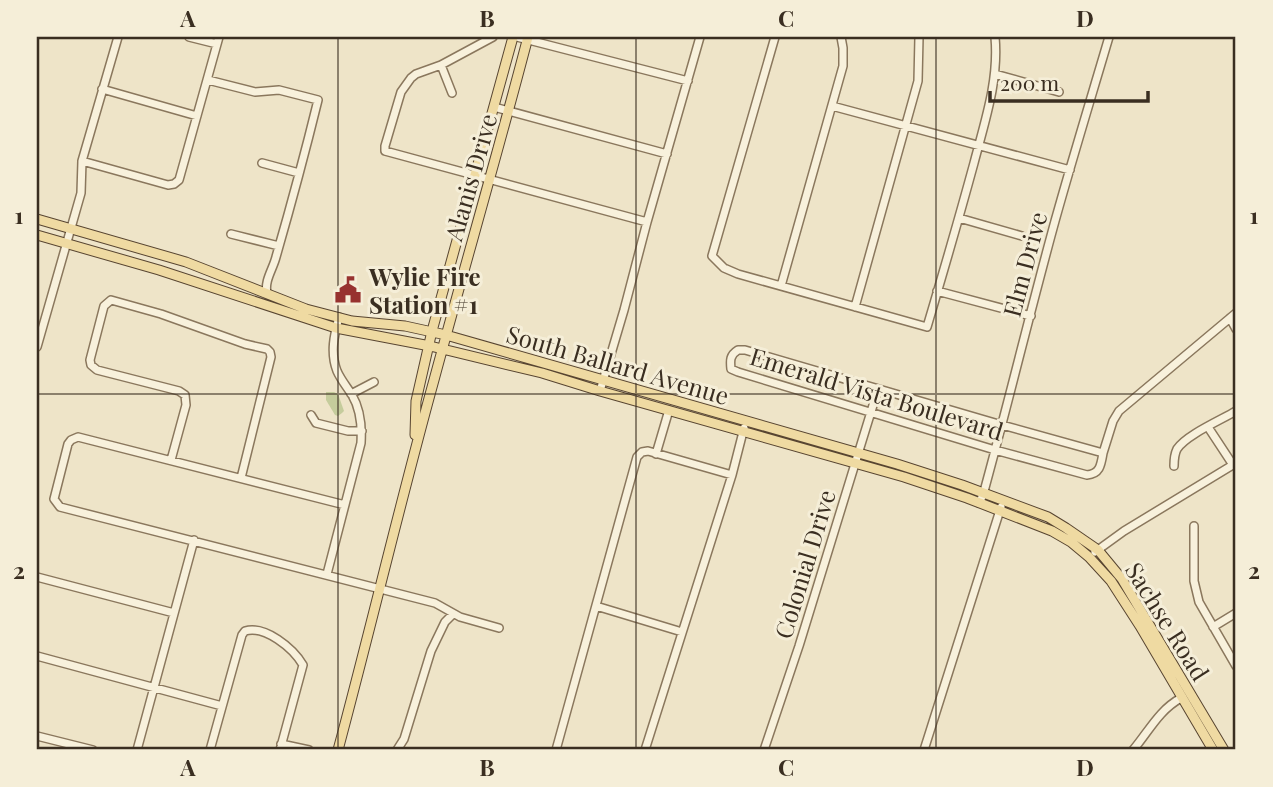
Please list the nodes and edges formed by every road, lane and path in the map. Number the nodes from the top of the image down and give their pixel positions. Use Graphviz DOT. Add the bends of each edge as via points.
graph roads {
  1 [pos="118,37"];
  2 [pos="189,37"];
  3 [pos="493,37"];
  4 [pos="515,37"];
  5 [pos="700,37"];
  6 [pos="775,37"];
  7 [pos="841,37"];
  8 [pos="919,37"];
  9 [pos="995,37"];
  10 [pos="1109,37"];
  11 [pos="528,38"];
  12 [pos="218,40"];
  13 [pos="442,65"];
  14 [pos="995,74"];
  15 [pos="208,80"];
  16 [pos="688,81"];
  17 [pos="102,89"];
  18 [pos="1059,92"];
  19 [pos="453,93"];
  20 [pos="832,106"];
  21 [pos="494,107"];
  22 [pos="508,111"];
  23 [pos="197,116"];
  24 [pos="905,126"];
  25 [pos="979,145"];
  26 [pos="667,154"];
  27 [pos="82,161"];
  28 [pos="262,163"];
  29 [pos="1070,170"];
  30 [pos="299,173"];
  31 [pos="474,176"];
  32 [pos="488,180"];
  33 [pos="959,218"];
  34 [pos="37,219"];
  35 [pos="647,222"];
  36 [pos="70,228"];
  37 [pos="37,234"];
  38 [pos="231,234"];
  39 [pos="1022,236"];
  40 [pos="66,242"];
  41 [pos="279,246"];
  42 [pos="781,286"];
  43 [pos="937,291"];
  44 [pos="267,293"];
  45 [pos="264,305"];
  46 [pos="855,307"];
  47 [pos="1233,315"];
  48 [pos="1031,316"];
  49 [pos="339,317"];
  50 [pos="336,328"];
  51 [pos="1236,329"];
  52 [pos="432,331"];
  53 [pos="38,335"];
  54 [pos="446,335"];
  55 [pos="430,346"];
  56 [pos="37,347"];
  57 [pos="442,349"];
  58 [pos="603,381"];
  59 [pos="374,382"];
  60 [pos="878,389"];
  61 [pos="600,391"];
  62 [pos="351,394"];
  63 [pos="669,410"];
  64 [pos="1236,411"];
  65 [pos="871,412"];
  66 [pos="311,415"];
  67 [pos="1002,425"];
  68 [pos="745,426"];
  69 [pos="1208,427"];
  70 [pos="362,431"];
  71 [pos="415,449"];
  72 [pos="995,450"];
  73 [pos="1103,453"];
  74 [pos="656,454"];
  75 [pos="857,459"];
  76 [pos="171,460"];
  77 [pos="1235,464"];
  78 [pos="1174,466"];
  79 [pos="732,475"];
  80 [pos="241,478"];
  81 [pos="983,493"];
  82 [pos="1003,500"];
  83 [pos="979,503"];
  84 [pos="345,505"];
  85 [pos="999,511"];
  86 [pos="1194,526"];
  87 [pos="194,540"];
  88 [pos="1098,550"];
  89 [pos="1089,557"];
  90 [pos="327,574"];
  91 [pos="37,577"];
  92 [pos="380,587"];
  93 [pos="596,606"];
  94 [pos="174,613"];
  95 [pos="1236,613"];
  96 [pos="453,614"];
  97 [pos="1213,627"];
  98 [pos="499,628"];
  99 [pos="682,632"];
  100 [pos="37,656"];
  101 [pos="1236,666"];
  102 [pos="154,687"];
  103 [pos="1181,698"];
  104 [pos="222,706"];
  105 [pos="37,736"];
  106 [pos="281,747"];
  107 [pos="93,750"];
  108 [pos="137,750"];
  109 [pos="210,750"];
  110 [pos="309,750"];
  111 [pos="338,750"];
  112 [pos="397,750"];
  113 [pos="556,750"];
  114 [pos="645,750"];
  115 [pos="764,750"];
  116 [pos="924,750"];
  117 [pos="1133,750"];
  118 [pos="1213,750"];
  119 [pos="1224,750"];
  1 -- 17 [label="street"];
  2 -- 12 [label="street"];
  3 -- 13 [label="street"];
  4 -- 11 [label="street"];
  4 -- 21 [label="main road, Alanis Drive"];
  5 -- 16 [label="street"];
  6 -- 42 [label="street" via="712,256 724,268"];
  7 -- 20 [label="street" via="843,66"];
  8 -- 24 [label="street" via="918,81"];
  9 -- 14 [label="street"];
  10 -- 29 [label="street, Elm Drive"];
  11 -- 16 [label="street"];
  11 -- 22 [label="main road, Alanis Drive"];
  12 -- 15 [label="street"];
  13 -- 19 [label="street"];
  13 -- 31 [label="street" via="416,74 405,84 385,151"];
  14 -- 18 [label="street"];
  14 -- 25 [label="street"];
  15 -- 23 [label="street"];
  15 -- 30 [label="street" via="318,100"];
  16 -- 26 [label="street"];
  17 -- 23 [label="street"];
  17 -- 27 [label="street"];
  20 -- 24 [label="street"];
  20 -- 42 [label="street"];
  21 -- 22 [label="street"];
  21 -- 31 [label="main road, Alanis Drive"];
  22 -- 26 [label="street"];
  22 -- 32 [label="main road, Alanis Drive"];
  23 -- 27 [label="street" via="174,184"];
  24 -- 25 [label="street"];
  24 -- 46 [label="street"];
  25 -- 29 [label="street"];
  25 -- 33 [label="street"];
  26 -- 35 [label="street"];
  27 -- 36 [label="street" via="81,193"];
  28 -- 30 [label="street"];
  29 -- 48 [label="street, Elm Drive"];
  30 -- 41 [label="street"];
  31 -- 32 [label="street"];
  31 -- 52 [label="main road, Alanis Drive"];
  32 -- 35 [label="street"];
  32 -- 54 [label="main road, Alanis Drive"];
  33 -- 39 [label="street"];
  33 -- 43 [label="street"];
  34 -- 36 [label="main road, South Ballard Avenue"];
  35 -- 58 [label="street"];
  36 -- 40 [label="street"];
  36 -- 44 [label="main road, South Ballard Avenue" via="186,262"];
  37 -- 40 [label="main road, South Ballard Avenue"];
  38 -- 41 [label="street"];
  40 -- 45 [label="main road, South Ballard Avenue"];
  40 -- 53 [label="street"];
  41 -- 44 [label="street"];
  42 -- 46 [label="street"];
  43 -- 46 [label="street" via="927,327"];
  43 -- 48 [label="street"];
  44 -- 45 [label="street"];
  44 -- 49 [label="main road, South Ballard Avenue"];
  45 -- 50 [label="main road, South Ballard Avenue"];
  47 -- 51 [label="street"];
  47 -- 73 [label="street" via="1119,411"];
  48 -- 67 [label="street, Elm Drive"];
  49 -- 50 [label="street"];
  49 -- 52 [label="main road, South Ballard Avenue"];
  50 -- 55 [label="main road, South Ballard Avenue"];
  50 -- 62 [label="street" via="334,360"];
  52 -- 54 [label="main road, South Ballard Avenue"];
  52 -- 55 [label="main road, Alanis Drive"];
  53 -- 56 [label="street"];
  54 -- 57 [label="main road, Alanis Drive"];
  54 -- 58 [label="main road, South Ballard Avenue"];
  55 -- 57 [label="main road, South Ballard Avenue"];
  55 -- 71 [label="main road, Alanis Drive" via="416,401"];
  57 -- 61 [label="main road, South Ballard Avenue"];
  57 -- 71 [label="main road, Alanis Drive"];
  58 -- 61 [label="street"];
  58 -- 68 [label="main road, South Ballard Avenue"];
  59 -- 62 [label="street"];
  60 -- 65 [label="street, Colonial Drive"];
  60 -- 65 [label="street, Emerald Vista Boulevard" via="745,350 732,354 731,369 738,372"];
  60 -- 67 [label="street, Emerald Vista Boulevard"];
  61 -- 63 [label="main road, South Ballard Avenue"];
  62 -- 70 [label="street"];
  63 -- 68 [label="main road, South Ballard Avenue"];
  63 -- 74 [label="street"];
  64 -- 69 [label="street"];
  65 -- 72 [label="street, Emerald Vista Boulevard"];
  65 -- 75 [label="street, Colonial Drive"];
  66 -- 70 [label="street" via="316,423"];
  67 -- 72 [label="street, Elm Drive"];
  67 -- 73 [label="street, Emerald Vista Boulevard"];
  68 -- 75 [label="main road, South Ballard Avenue"];
  68 -- 79 [label="street"];
  69 -- 77 [label="street"];
  69 -- 78 [label="street" via="1178,447"];
  70 -- 84 [label="street"];
  71 -- 92 [label="main road, Alanis Drive"];
  72 -- 73 [label="street, Emerald Vista Boulevard" via="1087,475 1098,471"];
  72 -- 81 [label="street, Elm Drive"];
  74 -- 79 [label="street"];
  74 -- 93 [label="street" via="648,451 637,457"];
  75 -- 81 [label="main road, South Ballard Avenue" via="897,464"];
  75 -- 83 [label="main road, South Ballard Avenue"];
  75 -- 115 [label="street, Colonial Drive"];
  76 -- 80 [label="street"];
  76 -- 80 [label="street" via="184,395 90,365 104,306 111,300 270,352"];
  76 -- 87 [label="street" via="71,440 55,502 60,507"];
  77 -- 88 [label="street"];
  79 -- 99 [label="street"];
  80 -- 84 [label="street"];
  81 -- 82 [label="main road, South Ballard Avenue"];
  81 -- 83 [label="street, Elm Drive"];
  82 -- 85 [label="street"];
  82 -- 88 [label="main road, South Ballard Avenue" via="1048,517"];
  83 -- 85 [label="main road, South Ballard Avenue"];
  84 -- 90 [label="street"];
  85 -- 89 [label="main road, South Ballard Avenue" via="1052,531"];
  85 -- 116 [label="street"];
  86 -- 97 [label="street" via="1195,590"];
  87 -- 90 [label="street"];
  87 -- 94 [label="street"];
  88 -- 89 [label="street"];
  88 -- 119 [label="main road, Sachse Road" via="1122,579"];
  89 -- 103 [label="main road, Sachse Road" via="1111,581"];
  90 -- 92 [label="street"];
  91 -- 94 [label="street"];
  92 -- 96 [label="street" via="435,603"];
  92 -- 111 [label="main road, Alanis Drive"];
  93 -- 99 [label="street"];
  93 -- 113 [label="street"];
  94 -- 102 [label="street"];
  95 -- 97 [label="street"];
  96 -- 98 [label="street"];
  96 -- 112 [label="street" via="431,651"];
  97 -- 101 [label="street"];
  99 -- 114 [label="street"];
  100 -- 102 [label="street"];
  102 -- 104 [label="street"];
  102 -- 108 [label="street"];
  103 -- 117 [label="street" via="1160,713"];
  103 -- 118 [label="main road, Sachse Road"];
  104 -- 106 [label="street" via="242,635 255,630 284,643 302,662 302,668"];
  104 -- 109 [label="street"];
  105 -- 107 [label="street"];
  106 -- 110 [label="street"];
}
